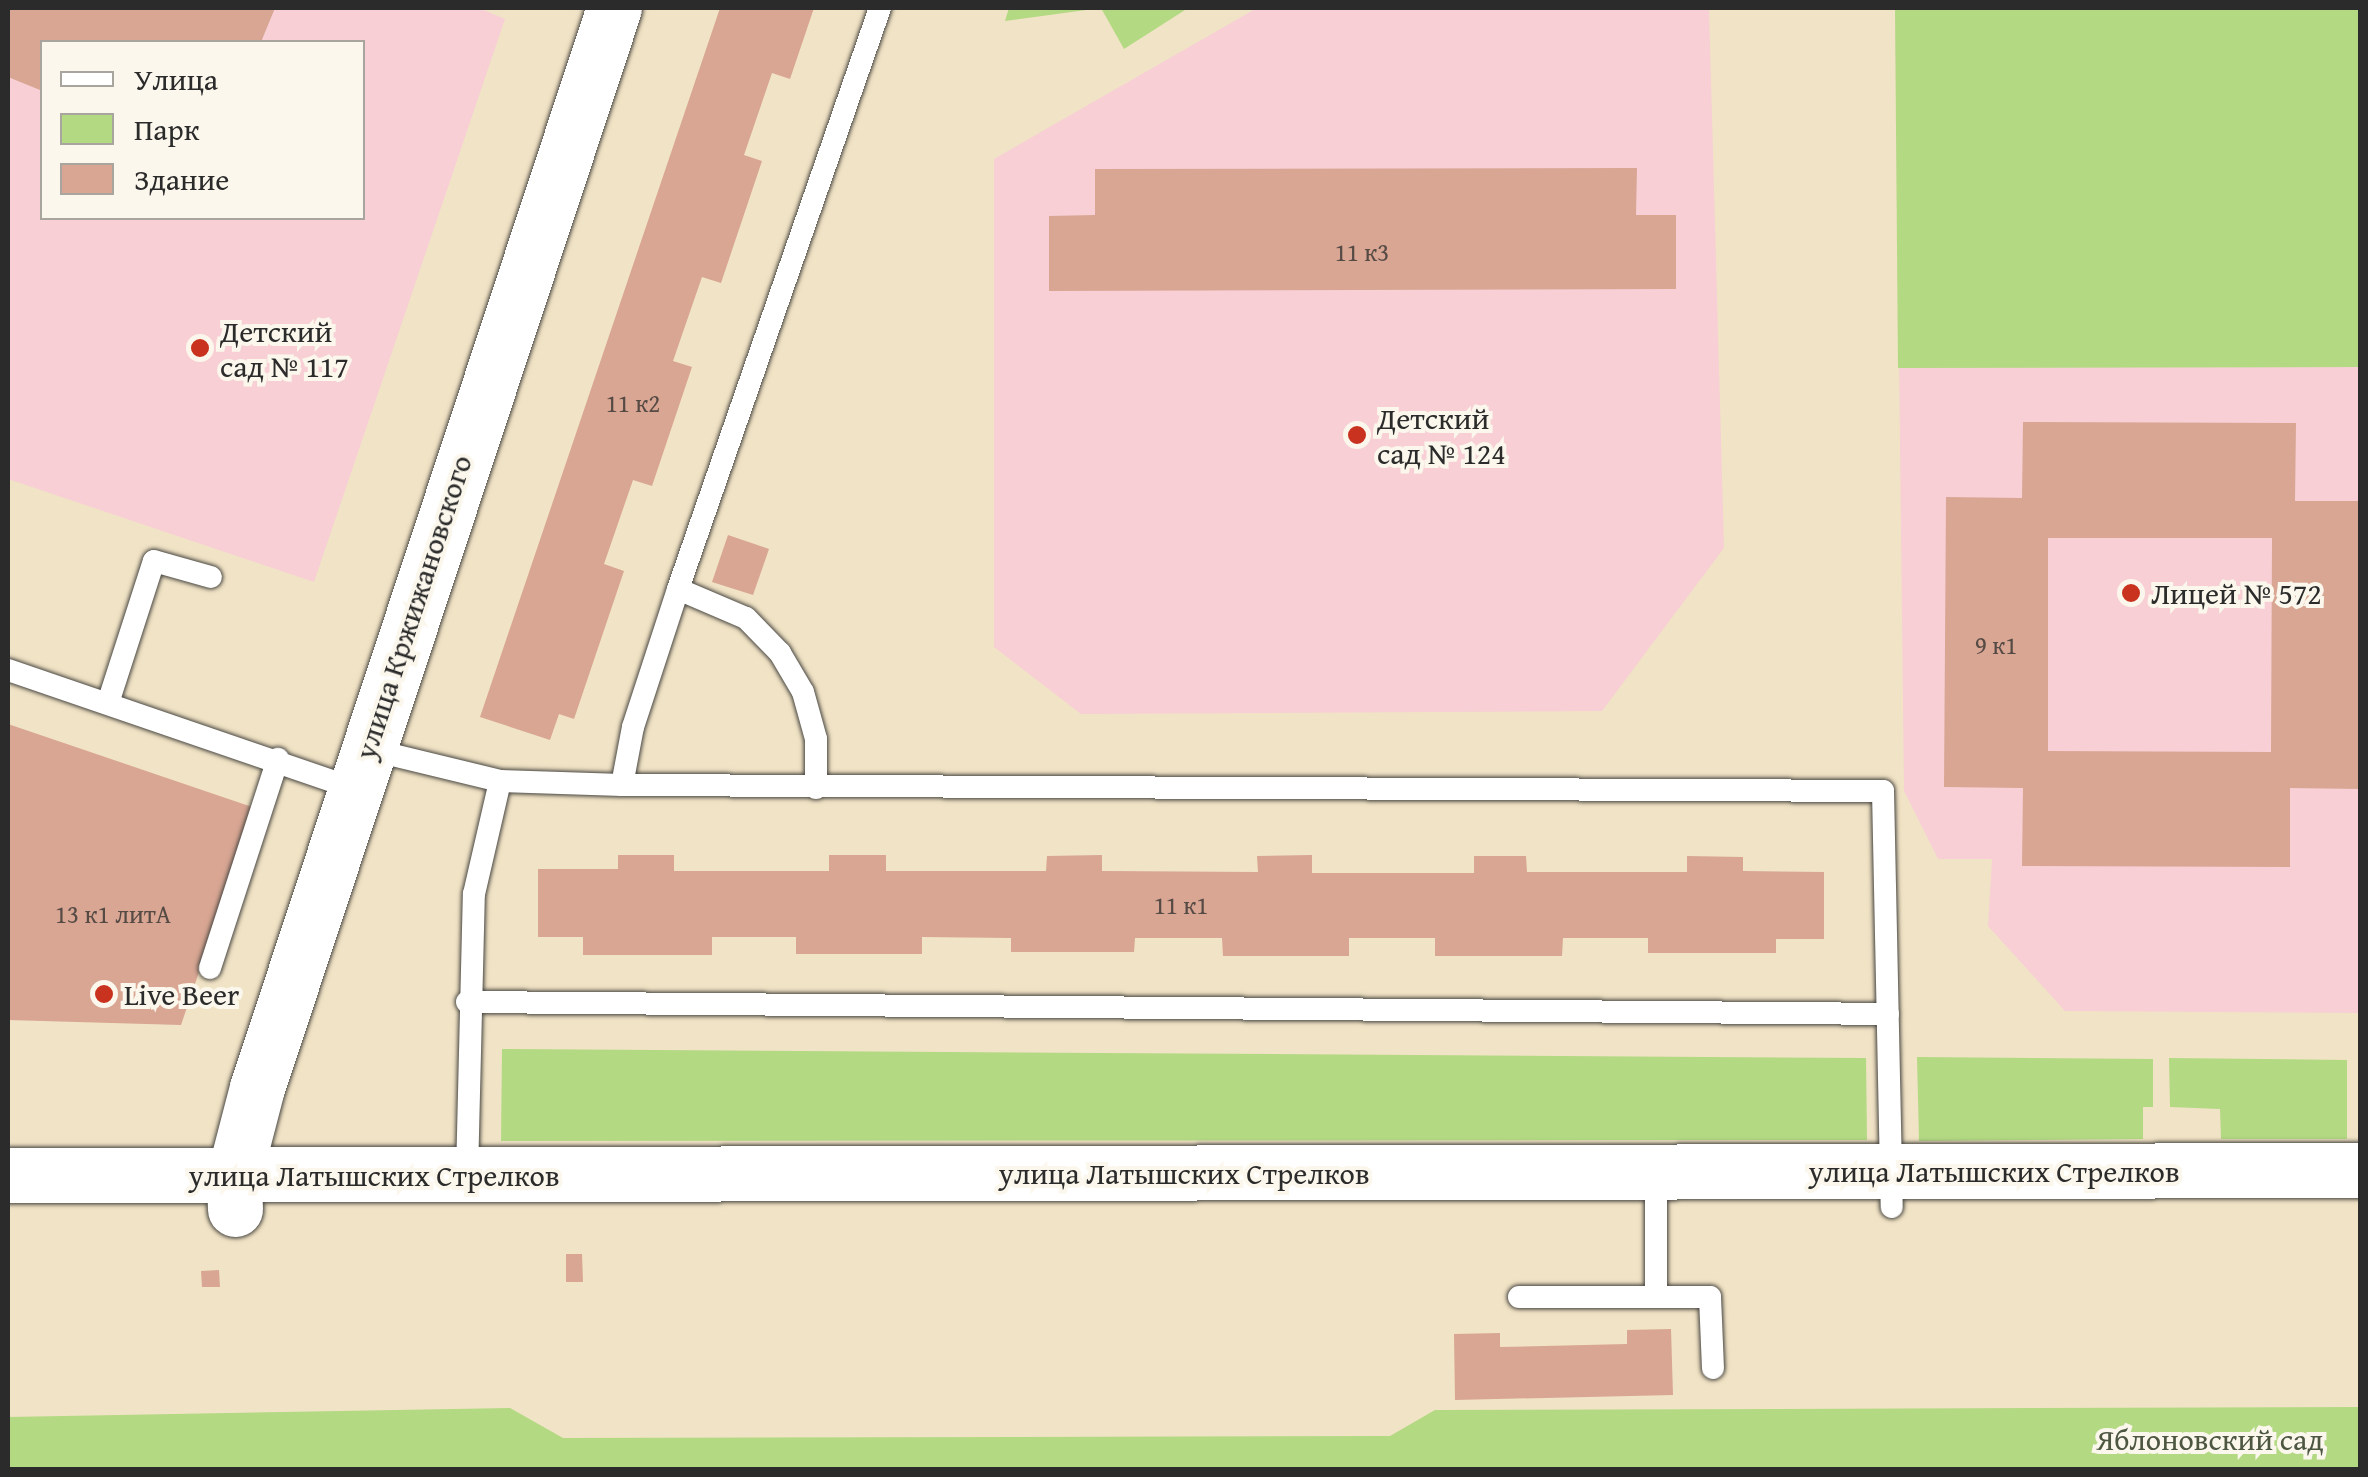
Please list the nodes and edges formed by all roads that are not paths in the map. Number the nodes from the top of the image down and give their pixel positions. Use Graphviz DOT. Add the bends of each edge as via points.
graph roads {
  1 [pos="614,8"];
  2 [pos="880,8"];
  3 [pos="211,577"];
  4 [pos="678,589"];
  5 [pos="8,670"];
  6 [pos="108,703"];
  7 [pos="278,760"];
  8 [pos="359,768"];
  9 [pos="500,781"];
  10 [pos="622,785"];
  11 [pos="816,788"];
  12 [pos="210,968"];
  13 [pos="467,1002"];
  14 [pos="1888,1014"];
  15 [pos="2360,1170"];
  16 [pos="8,1175"];
  17 [pos="467,1175"];
  18 [pos="1892,1189"];
  19 [pos="1656,1190"];
  20 [pos="235,1194"];
  21 [pos="2360,1205"];
  22 [pos="8,1213"];
  23 [pos="1518,1297"];
  24 [pos="1656,1297"];
  25 [pos="1713,1368"];
  1 -- 8 [label="street, улица Кржижановского"];
  2 -- 4 [label="lane"];
  3 -- 6 [label="lane" via="154,561"];
  4 -- 10 [label="lane" via="633,727"];
  4 -- 11 [label="lane" via="746,618 780,653 803,692 816,739"];
  5 -- 6 [label="lane"];
  6 -- 7 [label="lane"];
  7 -- 8 [label="lane"];
  7 -- 12 [label="lane"];
  8 -- 9 [label="lane"];
  8 -- 20 [label="street, улица Кржижановского"];
  9 -- 10 [label="lane"];
  9 -- 13 [label="lane" via="474,894"];
  10 -- 11 [label="lane"];
  11 -- 14 [label="lane" via="1883,792"];
  13 -- 14 [label="lane"];
  13 -- 17 [label="lane"];
  14 -- 18 [label="lane"];
  15 -- 18 [label="street, улица Латышских Стрелков"];
  16 -- 20 [label="street, улица Латышских Стрелков"];
  17 -- 19 [label="street, улица Латышских Стрелков"];
  17 -- 20 [label="street, улица Латышских Стрелков"];
  18 -- 19 [label="street, улица Латышских Стрелков"];
  18 -- 21 [label="street, улица Латышских Стрелков"];
  19 -- 20 [label="street, улица Латышских Стрелков"];
  19 -- 24 [label="lane"];
  20 -- 22 [label="street, улица Латышских Стрелков"];
  23 -- 24 [label="lane"];
  24 -- 25 [label="lane" via="1710,1297"];
}
